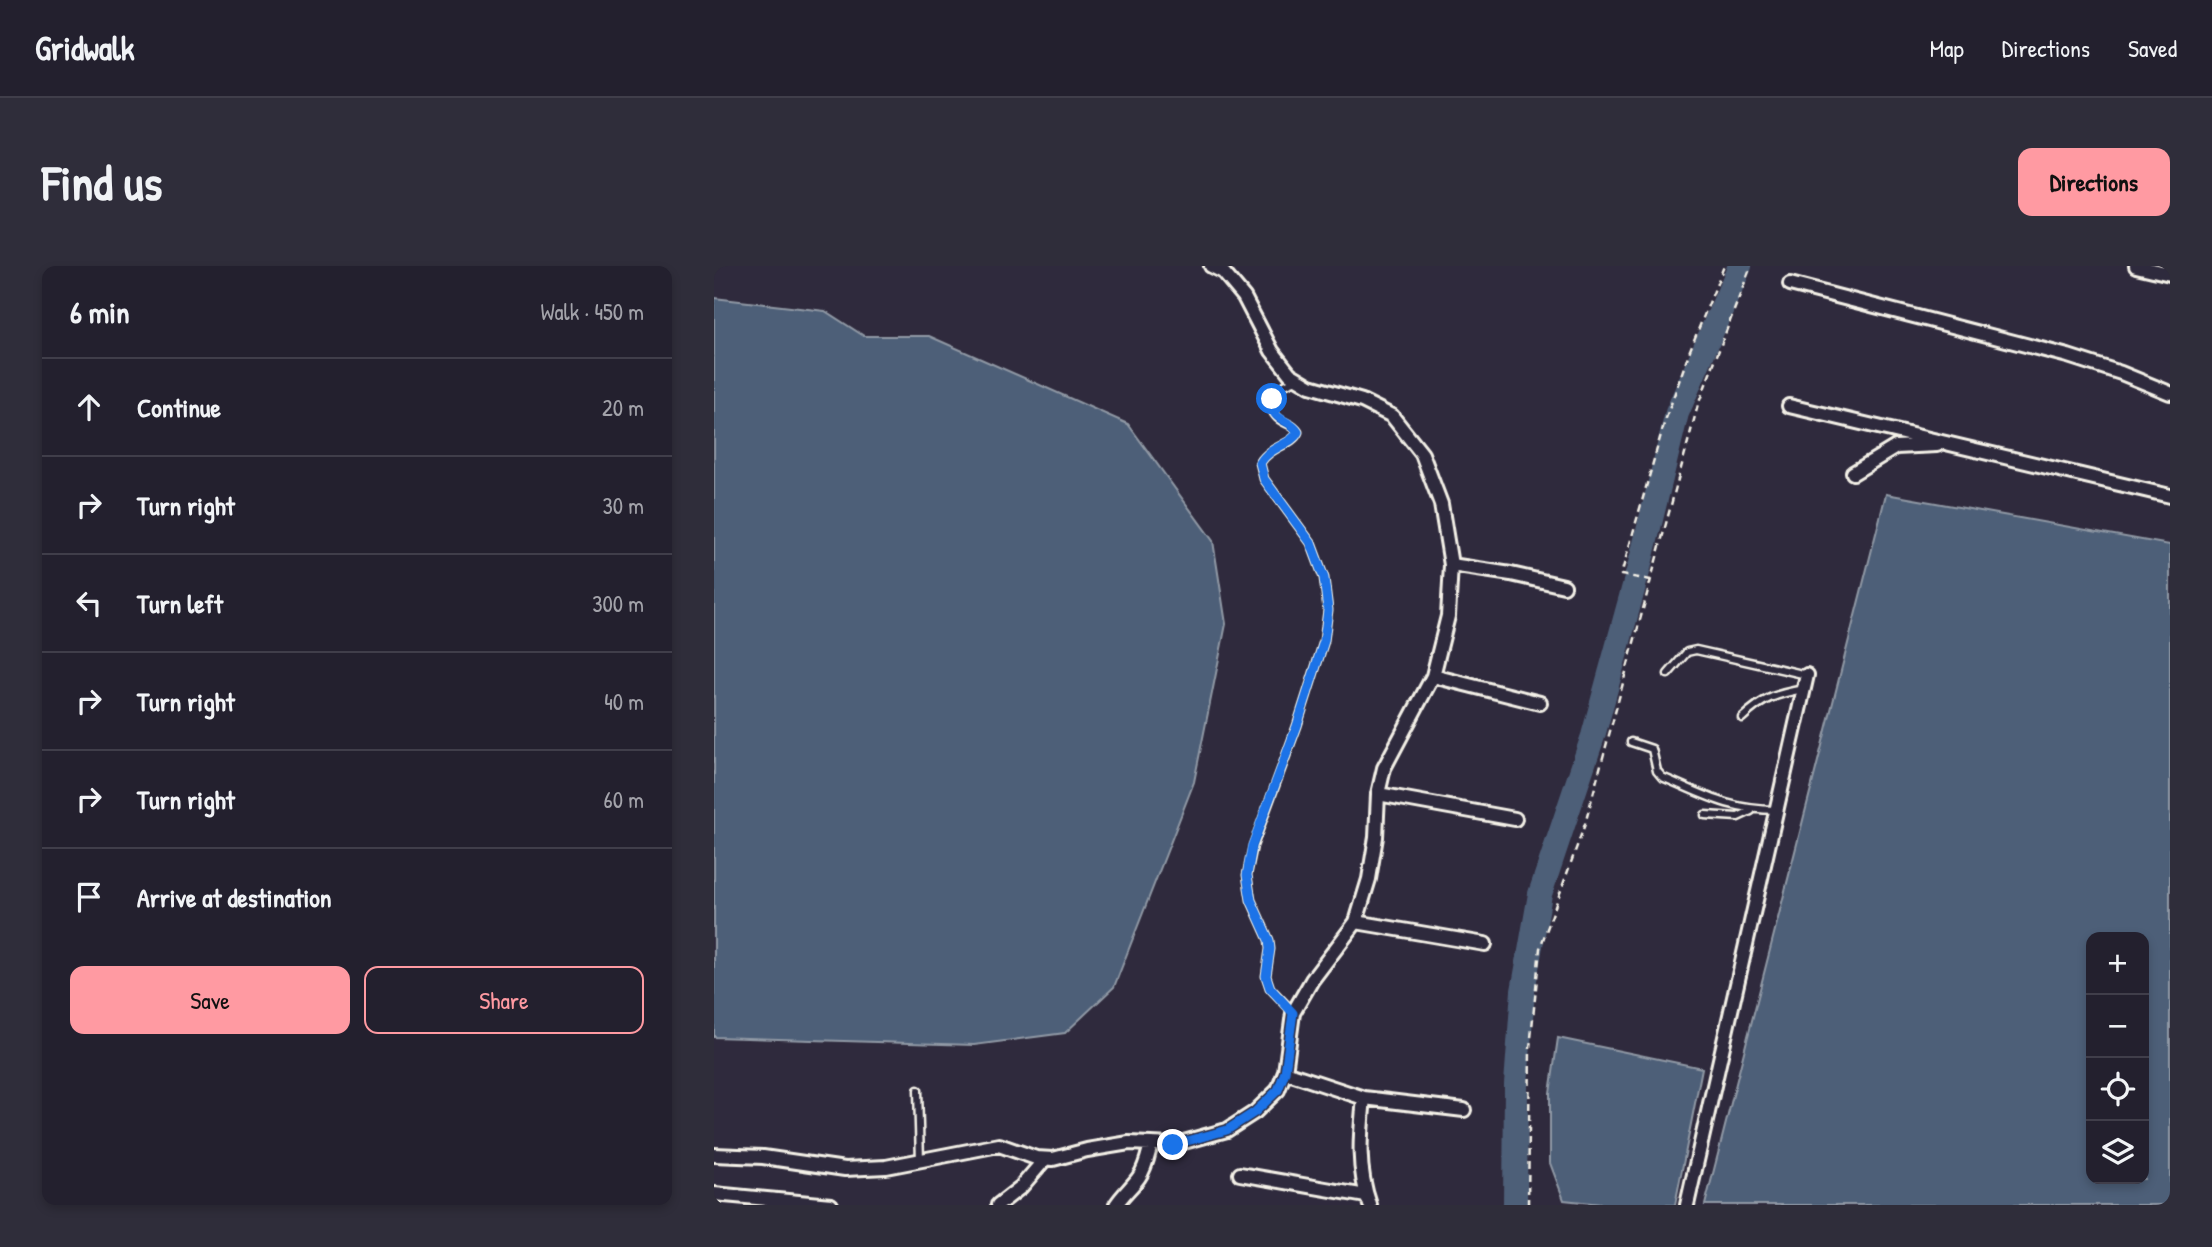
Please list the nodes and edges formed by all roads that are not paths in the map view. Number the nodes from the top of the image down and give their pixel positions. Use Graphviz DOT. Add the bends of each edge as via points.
graph roads {
  1 [pos="1211,266"];
  2 [pos="2136,266"];
  3 [pos="2170,274"];
  4 [pos="1790,284"];
  5 [pos="1297,380"];
  6 [pos="2170,393"];
  7 [pos="1789,406"];
  8 [pos="1951,444"];
  9 [pos="1853,473"];
  10 [pos="2170,496"];
  11 [pos="1451,565"];
  12 [pos="1564,586"];
  13 [pos="1668,674"];
  14 [pos="1807,675"];
  15 [pos="1433,676"];
  16 [pos="1804,689"];
  17 [pos="1540,703"];
  18 [pos="1742,718"];
  19 [pos="1631,742"];
  20 [pos="1378,794"];
  21 [pos="1753,810"];
  22 [pos="1777,810"];
  23 [pos="1705,815"];
  24 [pos="1515,819"];
  25 [pos="1356,922"];
  26 [pos="1485,944"];
  27 [pos="1293,1013"];
  28 [pos="1285,1072"];
  29 [pos="918,1090"];
  30 [pos="1364,1098"];
  31 [pos="1464,1110"];
  32 [pos="1152,1144"];
  33 [pos="714,1155"];
  34 [pos="1045,1159"];
  35 [pos="920,1161"];
  36 [pos="1240,1174"];
  37 [pos="714,1194"];
  38 [pos="1368,1200"];
  39 [pos="831,1205"];
  40 [pos="998,1205"];
  41 [pos="1116,1205"];
  42 [pos="1686,1205"];
  1 -- 5 [label="street" via="1223,272 1244,298 1272,351"];
  2 -- 3 [label="street"];
  4 -- 6 [label="street" via="2042,349"];
  5 -- 11 [label="street" via="1392,416 1422,454 1441,504"];
  5 -- 27 [label="lane" via="1282,384 1271,404 1276,416 1295,426 1296,438 1266,454 1260,463 1264,479 1311,543 1324,578 1328,610 1324,641 1252,846 1247,875 1251,900 1269,940 1266,976 1270,988"];
  7 -- 8 [label="street"];
  8 -- 9 [label="street" via="1896,447"];
  8 -- 10 [label="street"];
  11 -- 12 [label="street"];
  11 -- 15 [label="street" via="1448,616"];
  13 -- 14 [label="lane" via="1687,652 1696,650"];
  14 -- 16 [label="street"];
  15 -- 17 [label="street"];
  15 -- 20 [label="street" via="1384,768"];
  16 -- 18 [label="lane" via="1770,696"];
  16 -- 22 [label="street"];
  19 -- 21 [label="lane" via="1652,749 1662,778 1724,804"];
  20 -- 24 [label="street"];
  20 -- 25 [label="street" via="1369,879"];
  21 -- 22 [label="lane"];
  21 -- 23 [label="lane" via="1738,817"];
  22 -- 42 [label="street"];
  25 -- 26 [label="street"];
  25 -- 27 [label="street"];
  27 -- 28 [label="street"];
  28 -- 30 [label="street"];
  28 -- 32 [label="street" via="1278,1090 1227,1130 1173,1145"];
  29 -- 35 [label="lane"];
  30 -- 31 [label="street"];
  30 -- 38 [label="street" via="1361,1179"];
  32 -- 34 [label="street" via="1129,1143"];
  32 -- 41 [label="street" via="1139,1177"];
  33 -- 35 [label="street" via="845,1169"];
  34 -- 35 [label="street" via="999,1145"];
  34 -- 40 [label="street"];
  36 -- 38 [label="street"];
  37 -- 39 [label="street"];
}
